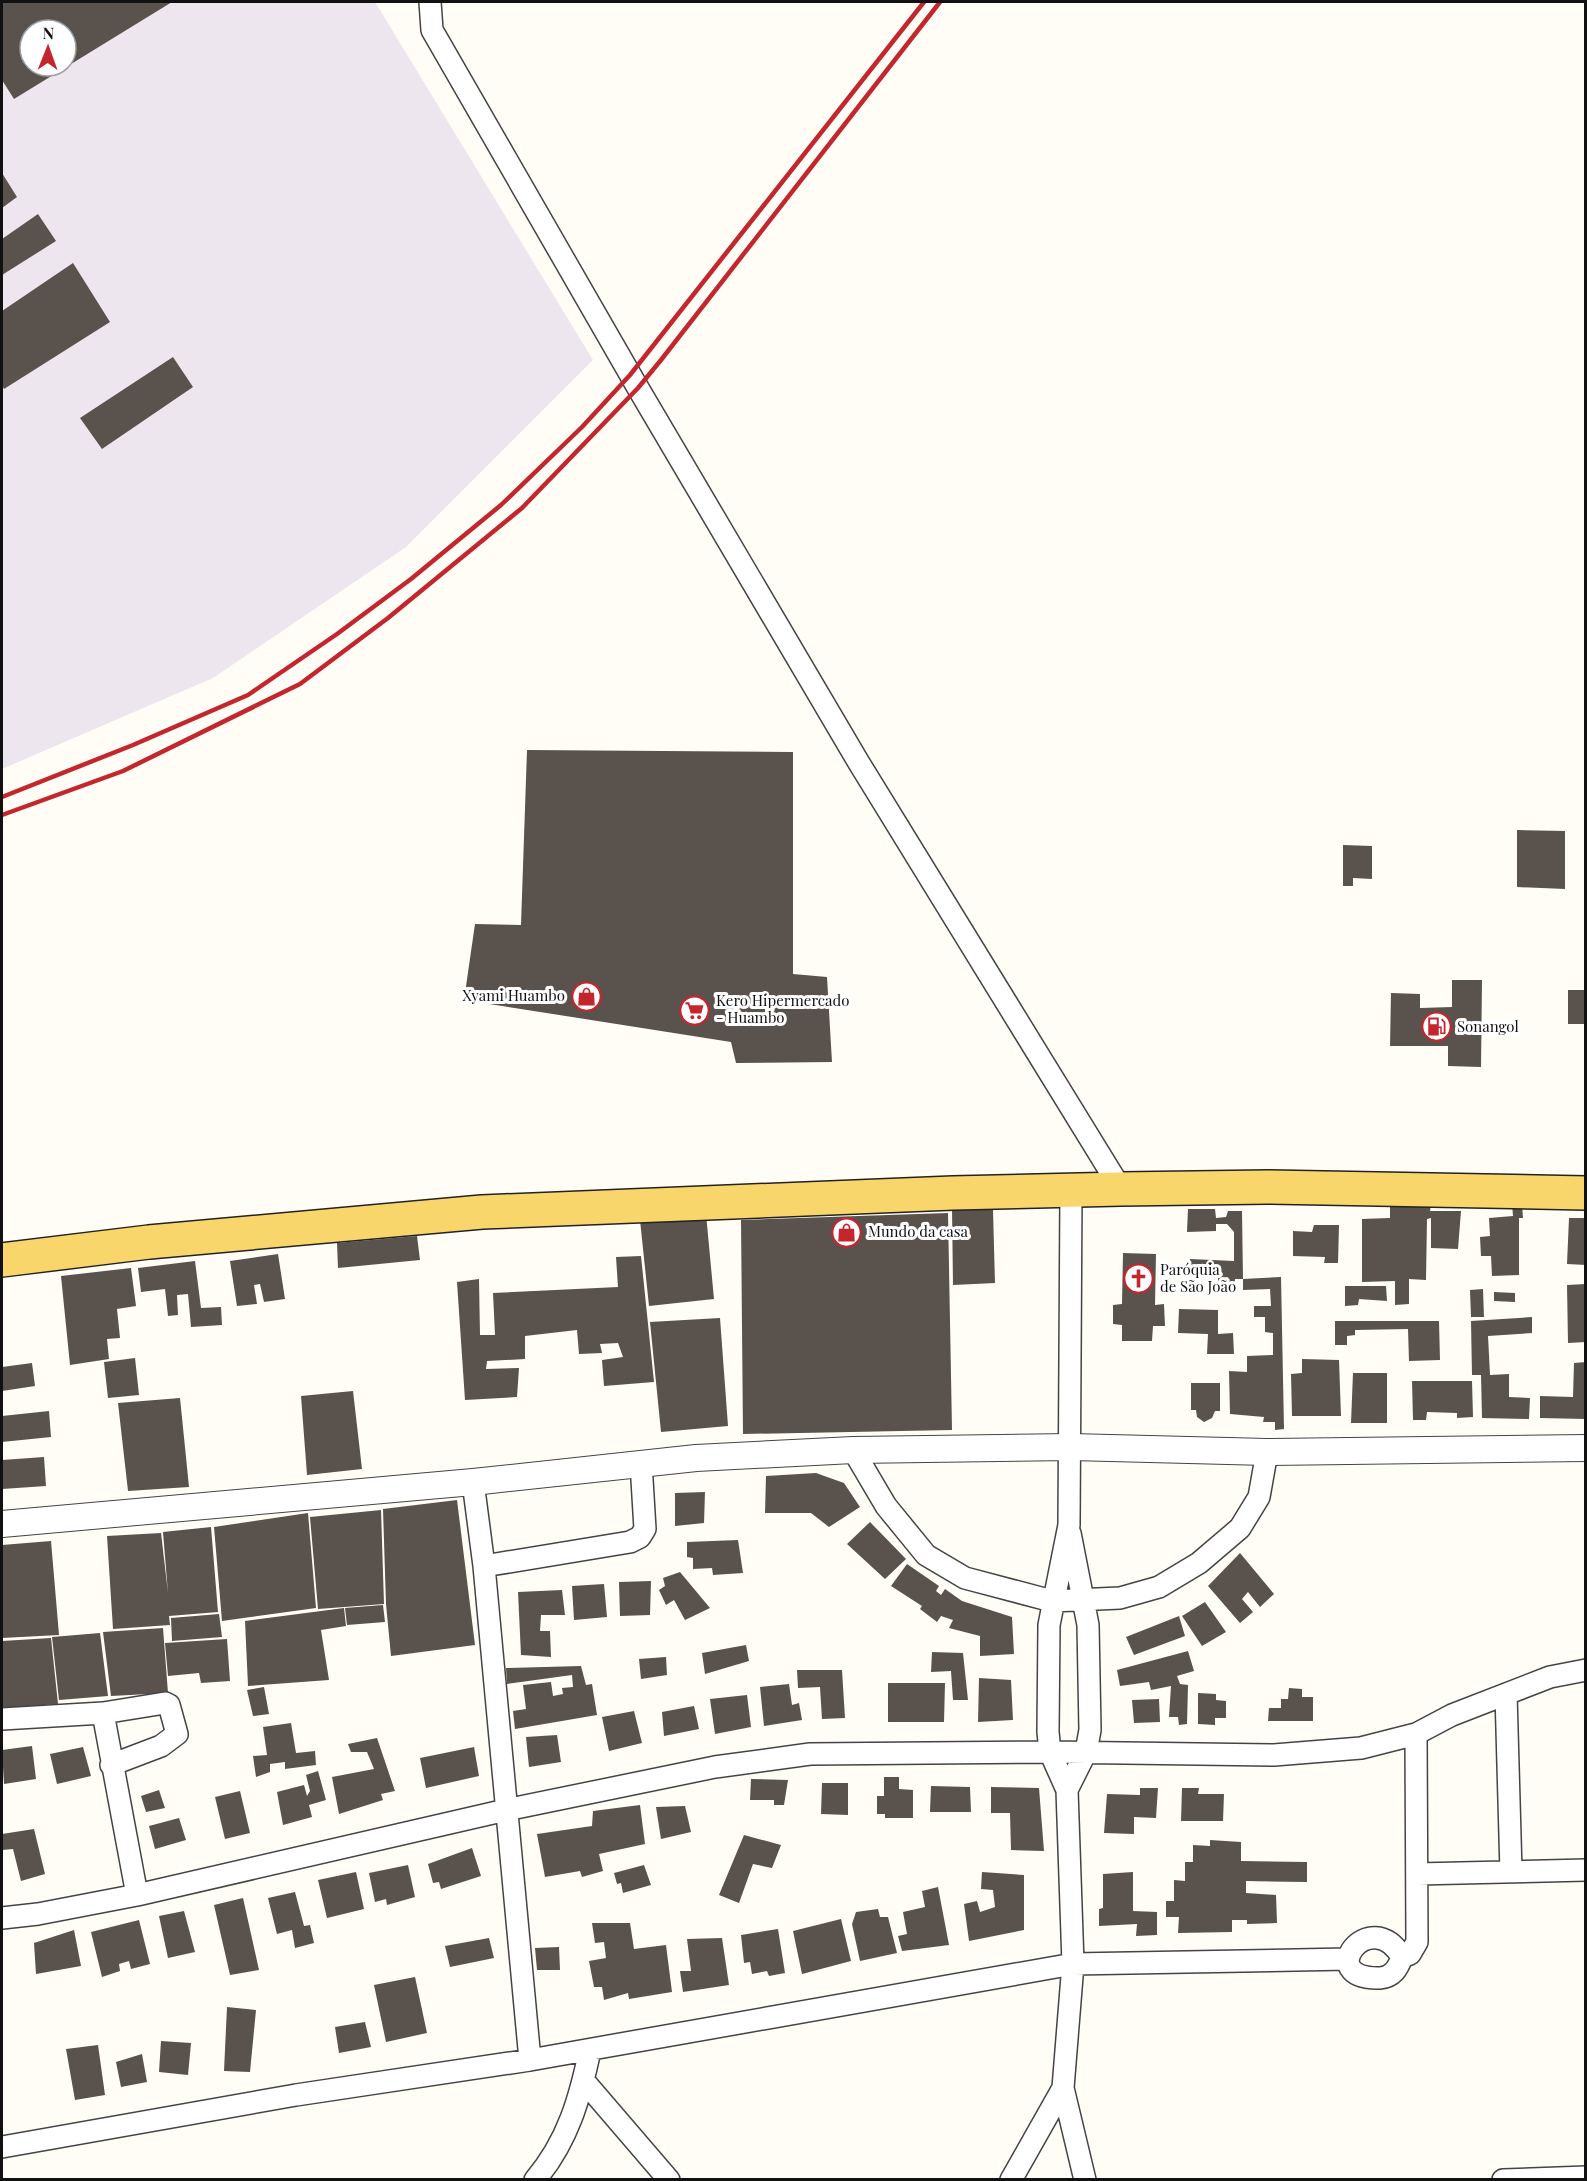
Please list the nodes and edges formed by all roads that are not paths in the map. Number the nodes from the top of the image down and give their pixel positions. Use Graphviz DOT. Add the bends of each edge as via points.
graph roads {
  1 [pos="430,2"];
  2 [pos="1586,1172"];
  3 [pos="1121,1189"];
  4 [pos="1392,1190"];
  5 [pos="1071,1191"];
  6 [pos="1586,1193"];
  7 [pos="2,1260"];
  8 [pos="1071,1447"];
  9 [pos="1586,1448"];
  10 [pos="853,1450"];
  11 [pos="1268,1452"];
  12 [pos="642,1463"];
  13 [pos="473,1482"];
  14 [pos="2,1524"];
  15 [pos="1069,1525"];
  16 [pos="484,1566"];
  17 [pos="1083,1600"];
  18 [pos="1052,1601"];
  19 [pos="1586,1670"];
  20 [pos="1506,1694"];
  21 [pos="103,1713"];
  22 [pos="2,1719"];
  23 [pos="1416,1734"];
  24 [pos="1050,1752"];
  25 [pos="1086,1752"];
  26 [pos="111,1765"];
  27 [pos="1066,1790"];
  28 [pos="506,1810"];
  29 [pos="1586,1870"];
  30 [pos="1511,1872"];
  31 [pos="1418,1874"];
  32 [pos="137,1895"];
  33 [pos="2,1918"];
  34 [pos="1402,1957"];
  35 [pos="1348,1959"];
  36 [pos="1073,1964"];
  37 [pos="590,2050"];
  38 [pos="530,2060"];
  39 [pos="584,2080"];
  40 [pos="1063,2088"];
  41 [pos="2,2147"];
  42 [pos="1586,2177"];
  43 [pos="1557,2179"];
  44 [pos="535,2180"];
  45 [pos="669,2180"];
  46 [pos="1011,2180"];
  47 [pos="1085,2180"];
  48 [pos="1503,2180"];
  1 -- 3 [label="street" via="432,30 638,388 859,763"];
  2 -- 4 [label="main road" via="1469,1175"];
  3 -- 4 [label="main road"];
  3 -- 5 [label="main road"];
  4 -- 6 [label="main road"];
  5 -- 7 [label="main road" via="482,1212 160,1241"];
  5 -- 8 [label="street"];
  8 -- 10 [label="street"];
  8 -- 11 [label="street"];
  8 -- 15 [label="street"];
  9 -- 11 [label="street"];
  10 -- 12 [label="street"];
  10 -- 18 [label="street" via="885,1506 926,1555 965,1578"];
  11 -- 17 [label="street" via="1259,1497 1240,1528 1199,1563 1159,1587 1120,1598"];
  12 -- 13 [label="street"];
  12 -- 16 [label="street" via="645,1528 640,1537 630,1542"];
  13 -- 14 [label="street"];
  13 -- 16 [label="street"];
  15 -- 17 [label="street"];
  15 -- 18 [label="street"];
  16 -- 28 [label="street"];
  17 -- 18 [label="street"];
  17 -- 25 [label="street" via="1088,1625 1090,1730"];
  18 -- 24 [label="street"];
  19 -- 20 [label="street" via="1550,1677"];
  20 -- 23 [label="street"];
  20 -- 30 [label="street"];
  21 -- 22 [label="street"];
  21 -- 26 [label="street"];
  21 -- 26 [label="street" via="165,1703 170,1705 177,1734 161,1746"];
  23 -- 25 [label="street" via="1361,1748 1274,1755"];
  23 -- 31 [label="street"];
  24 -- 25 [label="street"];
  24 -- 27 [label="street"];
  24 -- 28 [label="street" via="810,1754 716,1767"];
  25 -- 27 [label="street"];
  26 -- 32 [label="street"];
  27 -- 36 [label="street"];
  28 -- 32 [label="street"];
  28 -- 38 [label="street"];
  29 -- 30 [label="street"];
  30 -- 31 [label="street"];
  31 -- 34 [label="street" via="1417,1942 1410,1954"];
  32 -- 33 [label="street"];
  34 -- 35 [label="street" via="1396,1946 1372,1939 1358,1943 1349,1951"];
  34 -- 35 [label="street" via="1399,1967 1384,1977 1370,1978 1351,1968"];
  35 -- 36 [label="street"];
  36 -- 37 [label="street"];
  36 -- 40 [label="street"];
  37 -- 38 [label="street"];
  37 -- 39 [label="street"];
  38 -- 41 [label="street" via="296,2095"];
  39 -- 44 [label="street" via="565,2137"];
  39 -- 45 [label="street"];
  40 -- 46 [label="street"];
  40 -- 47 [label="street"];
  42 -- 43 [label="street"];
  43 -- 48 [label="street"];
}
